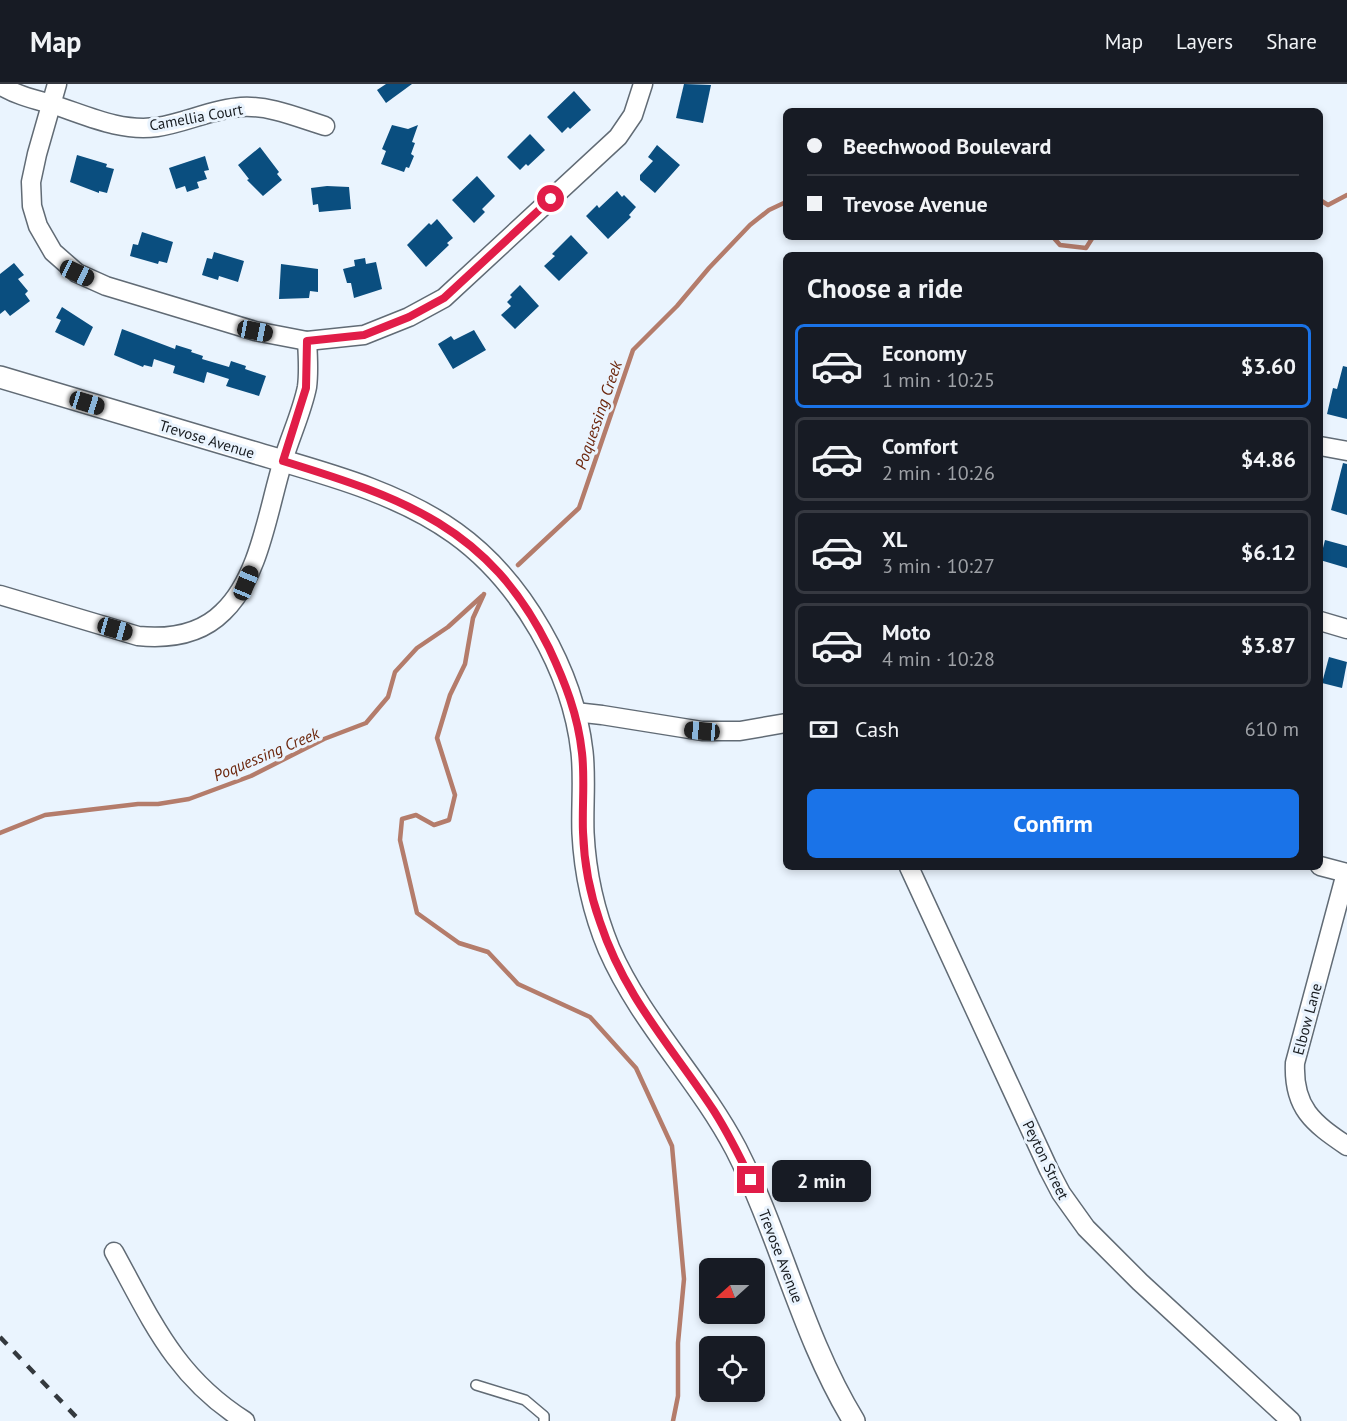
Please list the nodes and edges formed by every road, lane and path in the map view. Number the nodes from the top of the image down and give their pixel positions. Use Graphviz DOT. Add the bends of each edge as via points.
graph roads {
  1 [pos="0,84"];
  2 [pos="57,84"];
  3 [pos="643,84"];
  4 [pos="52,105"];
  5 [pos="325,126"];
  6 [pos="307,341"];
  7 [pos="0,376"];
  8 [pos="1323,447"];
  9 [pos="1347,451"];
  10 [pos="283,461"];
  11 [pos="0,595"];
  12 [pos="1323,622"];
  13 [pos="1347,629"];
  14 [pos="574,712"];
  15 [pos="783,723"];
  16 [pos="1323,867"];
  17 [pos="910,870"];
  18 [pos="1347,873"];
  19 [pos="1347,1146"];
  20 [pos="114,1252"];
  21 [pos="476,1385"];
  22 [pos="245,1421"];
  23 [pos="544,1421"];
  24 [pos="854,1421"];
  25 [pos="1291,1421"];
  1 -- 4 [label="street, Camellia Court" via="16,94"];
  2 -- 4 [label="street"];
  3 -- 6 [label="street" via="633,115 618,137 444,298 364,335"];
  4 -- 5 [label="street, Camellia Court" via="127,127 157,127 242,107 274,110"];
  4 -- 6 [label="street" via="37,154 32,206 53,252 77,273 105,286 255,331"];
  6 -- 10 [label="street" via="306,388"];
  7 -- 10 [label="street, Trevose Avenue"];
  8 -- 9 [label="street"];
  10 -- 11 [label="street" via="246,583 222,613 207,624 175,636 138,636"];
  10 -- 14 [label="street, Trevose Avenue" via="412,507 454,532 515,592 539,628 564,679"];
  12 -- 13 [label="street"];
  14 -- 15 [label="street" via="702,731"];
  14 -- 24 [label="street, Trevose Avenue" via="582,754 585,856 594,903 609,948 639,1006 734,1146 766,1216 812,1338"];
  16 -- 18 [label="street"];
  17 -- 25 [label="street, Peyton Street" via="1049,1170 1077,1217 1133,1275"];
  18 -- 19 [label="street, Elbow Lane" via="1294,1078 1310,1117"];
  20 -- 22 [label="street" via="162,1340 182,1368 205,1392"];
  21 -- 23 [label="lane" via="525,1400 544,1416"];
}
